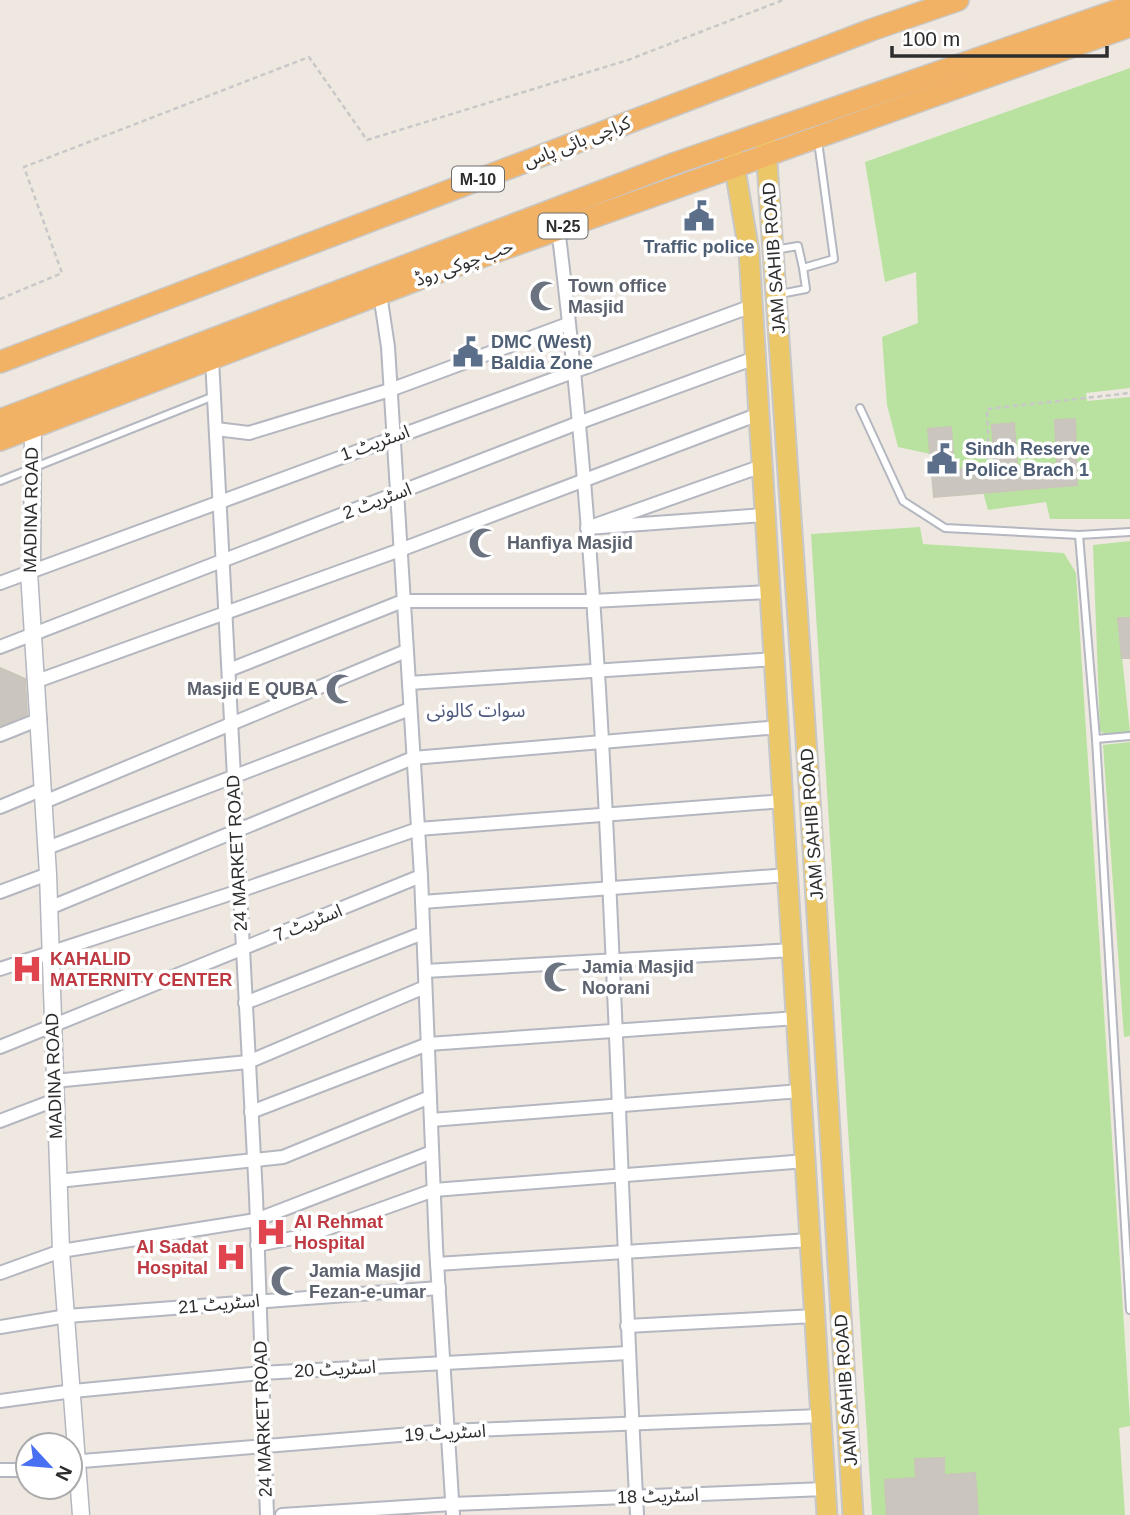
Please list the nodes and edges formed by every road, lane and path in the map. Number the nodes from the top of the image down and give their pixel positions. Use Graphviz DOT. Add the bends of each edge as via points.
graph roads {
  1 [pos="783,0"];
  2 [pos="958,0"];
  3 [pos="1130,6"];
  4 [pos="1130,26"];
  5 [pos="818,135"];
  6 [pos="766,143"];
  7 [pos="733,155"];
  8 [pos="558,228"];
  9 [pos="773,251"];
  10 [pos="803,268"];
  11 [pos="380,294"];
  12 [pos="776,295"];
  13 [pos="0,299"];
  14 [pos="752,306"];
  15 [pos="568,324"];
  16 [pos="755,358"];
  17 [pos="212,359"];
  18 [pos="0,362"];
  19 [pos="573,371"];
  20 [pos="390,390"];
  21 [pos="1130,393"];
  22 [pos="214,396"];
  23 [pos="860,408"];
  24 [pos="759,414"];
  25 [pos="0,420"];
  26 [pos="578,423"];
  27 [pos="33,428"];
  28 [pos="216,429"];
  29 [pos="393,436"];
  30 [pos="0,440"];
  31 [pos="762,466"];
  32 [pos="33,468"];
  33 [pos="989,468"];
  34 [pos="0,481"];
  35 [pos="583,481"];
  36 [pos="397,493"];
  37 [pos="220,501"];
  38 [pos="765,515"];
  39 [pos="587,528"];
  40 [pos="1130,532"];
  41 [pos="1079,535"];
  42 [pos="400,550"];
  43 [pos="223,560"];
  44 [pos="29,572"];
  45 [pos="0,583"];
  46 [pos="770,592"];
  47 [pos="403,601"];
  48 [pos="592,601"];
  49 [pos="226,613"];
  50 [pos="34,633"];
  51 [pos="0,647"];
  52 [pos="406,651"];
  53 [pos="775,659"];
  54 [pos="229,670"];
  55 [pos="596,671"];
  56 [pos="37,681"];
  57 [pos="408,683"];
  58 [pos="410,709"];
  59 [pos="40,719"];
  60 [pos="231,724"];
  61 [pos="779,727"];
  62 [pos="0,735"];
  63 [pos="1130,736"];
  64 [pos="1096,739"];
  65 [pos="600,742"];
  66 [pos="413,758"];
  67 [pos="234,777"];
  68 [pos="44,795"];
  69 [pos="784,801"];
  70 [pos="0,807"];
  71 [pos="605,815"];
  72 [pos="418,829"];
  73 [pos="236,831"];
  74 [pos="47,848"];
  75 [pos="48,874"];
  76 [pos="788,875"];
  77 [pos="421,876"];
  78 [pos="610,888"];
  79 [pos="239,891"];
  80 [pos="0,892"];
  81 [pos="422,902"];
  82 [pos="49,908"];
  83 [pos="423,933"];
  84 [pos="242,950"];
  85 [pos="793,950"];
  86 [pos="51,951"];
  87 [pos="612,960"];
  88 [pos="0,969"];
  89 [pos="425,971"];
  90 [pos="425,987"];
  91 [pos="245,1003"];
  92 [pos="797,1018"];
  93 [pos="52,1028"];
  94 [pos="615,1031"];
  95 [pos="428,1044"];
  96 [pos="0,1047"];
  97 [pos="248,1062"];
  98 [pos="54,1082"];
  99 [pos="801,1091"];
  100 [pos="430,1097"];
  101 [pos="55,1100"];
  102 [pos="617,1105"];
  103 [pos="251,1112"];
  104 [pos="431,1120"];
  105 [pos="0,1121"];
  106 [pos="432,1152"];
  107 [pos="806,1161"];
  108 [pos="254,1162"];
  109 [pos="620,1176"];
  110 [pos="58,1181"];
  111 [pos="434,1191"];
  112 [pos="256,1220"];
  113 [pos="810,1240"];
  114 [pos="257,1245"];
  115 [pos="61,1251"];
  116 [pos="623,1252"];
  117 [pos="437,1264"];
  118 [pos="0,1273"];
  119 [pos="439,1288"];
  120 [pos="259,1301"];
  121 [pos="1130,1310"];
  122 [pos="815,1316"];
  123 [pos="66,1317"];
  124 [pos="627,1326"];
  125 [pos="0,1327"];
  126 [pos="628,1353"];
  127 [pos="444,1363"];
  128 [pos="261,1373"];
  129 [pos="73,1391"];
  130 [pos="0,1401"];
  131 [pos="821,1416"];
  132 [pos="632,1426"];
  133 [pos="74,1431"];
  134 [pos="448,1431"];
  135 [pos="264,1445"];
  136 [pos="84,1459"];
  137 [pos="825,1489"];
  138 [pos="636,1497"];
  139 [pos="453,1510"];
  140 [pos="267,1515"];
  141 [pos="282,1515"];
  142 [pos="637,1515"];
  143 [pos="827,1515"];
  144 [pos="853,1515"];
  1 -- 13 [label="path" via="628,60 367,140 309,57 24,167 62,273"];
  2 -- 18 [label="highway, کراچی بائی پاس / M-10"];
  3 -- 6 [label="highway, حب چوکی روڈ / N-25"];
  4 -- 5 [label="highway, حب چوکی روڈ / N-25"];
  5 -- 6 [label="highway, حب چوکی روڈ / N-25"];
  5 -- 10 [label="lane" via="834,259"];
  6 -- 7 [label="highway, حب چوکی روڈ / N-25"];
  6 -- 9 [label="main road, JAM SAHIB ROAD"];
  7 -- 8 [label="highway, حب چوکی روڈ / N-25"];
  7 -- 14 [label="main road, JAM SAHIB ROAD" via="749,252"];
  7 -- 25 [label="highway, حب چوکی روڈ / N-25" via="411,262"];
  8 -- 11 [label="highway, حب چوکی روڈ / N-25"];
  8 -- 15 [label="street"];
  9 -- 10 [label="lane" via="799,246"];
  9 -- 12 [label="main road, JAM SAHIB ROAD"];
  10 -- 12 [label="lane" via="806,289"];
  11 -- 17 [label="highway, حب چوکی روڈ / N-25"];
  11 -- 20 [label="street"];
  12 -- 144 [label="main road, JAM SAHIB ROAD"];
  14 -- 16 [label="main road, JAM SAHIB ROAD"];
  14 -- 19 [label="street, اسٹریٹ 1"];
  15 -- 19 [label="street"];
  15 -- 20 [label="street"];
  16 -- 24 [label="main road, JAM SAHIB ROAD"];
  16 -- 26 [label="street, اسٹریٹ 2"];
  17 -- 22 [label="street, 24 MARKET ROAD"];
  17 -- 27 [label="highway, حب چوکی روڈ / N-25"];
  19 -- 26 [label="street"];
  19 -- 29 [label="street, اسٹریٹ 1"];
  20 -- 28 [label="street" via="249,433"];
  20 -- 29 [label="street"];
  21 -- 33 [label="path" via="987,409"];
  22 -- 28 [label="street, 24 MARKET ROAD"];
  22 -- 32 [label="lane"];
  23 -- 41 [label="lane" via="903,501 945,528"];
  24 -- 31 [label="main road, JAM SAHIB ROAD"];
  24 -- 35 [label="street"];
  26 -- 35 [label="street"];
  26 -- 36 [label="street, اسٹریٹ 2"];
  27 -- 30 [label="highway, حب چوکی روڈ / N-25"];
  27 -- 32 [label="street, MADINA ROAD"];
  28 -- 37 [label="street, 24 MARKET ROAD"];
  29 -- 36 [label="street"];
  29 -- 37 [label="street, اسٹریٹ 1"];
  31 -- 38 [label="main road, JAM SAHIB ROAD"];
  31 -- 39 [label="street"];
  32 -- 34 [label="lane"];
  32 -- 44 [label="street, MADINA ROAD"];
  35 -- 39 [label="street"];
  35 -- 42 [label="street"];
  36 -- 42 [label="street"];
  36 -- 43 [label="street, اسٹریٹ 2"];
  37 -- 43 [label="street, 24 MARKET ROAD"];
  37 -- 44 [label="street, اسٹریٹ 1"];
  38 -- 39 [label="street"];
  38 -- 46 [label="main road, JAM SAHIB ROAD"];
  39 -- 48 [label="street"];
  40 -- 41 [label="lane"];
  41 -- 64 [label="lane"];
  42 -- 47 [label="street"];
  42 -- 49 [label="street"];
  43 -- 49 [label="street, 24 MARKET ROAD"];
  43 -- 50 [label="street, اسٹریٹ 2"];
  44 -- 45 [label="street, اسٹریٹ 1"];
  44 -- 50 [label="street, MADINA ROAD"];
  46 -- 48 [label="street"];
  46 -- 53 [label="main road, JAM SAHIB ROAD"];
  47 -- 48 [label="street"];
  47 -- 52 [label="street"];
  47 -- 54 [label="street"];
  48 -- 55 [label="street"];
  49 -- 54 [label="street, 24 MARKET ROAD"];
  49 -- 56 [label="street"];
  50 -- 51 [label="street, اسٹریٹ 2"];
  50 -- 56 [label="street, MADINA ROAD"];
  52 -- 57 [label="street"];
  52 -- 60 [label="street"];
  53 -- 55 [label="street"];
  53 -- 61 [label="main road, JAM SAHIB ROAD"];
  54 -- 60 [label="street, 24 MARKET ROAD"];
  55 -- 57 [label="street"];
  55 -- 65 [label="street"];
  56 -- 59 [label="street, MADINA ROAD"];
  57 -- 58 [label="street"];
  58 -- 66 [label="street"];
  58 -- 67 [label="street"];
  59 -- 62 [label="street"];
  59 -- 68 [label="street, MADINA ROAD"];
  60 -- 67 [label="street, 24 MARKET ROAD"];
  60 -- 68 [label="street"];
  61 -- 65 [label="street"];
  61 -- 69 [label="main road, JAM SAHIB ROAD"];
  63 -- 64 [label="lane"];
  64 -- 121 [label="lane"];
  65 -- 66 [label="street"];
  65 -- 71 [label="street"];
  66 -- 72 [label="street"];
  66 -- 73 [label="street"];
  67 -- 73 [label="street, 24 MARKET ROAD"];
  67 -- 74 [label="street"];
  68 -- 70 [label="street"];
  68 -- 74 [label="street, MADINA ROAD"];
  69 -- 71 [label="street"];
  69 -- 76 [label="main road, JAM SAHIB ROAD"];
  71 -- 72 [label="street"];
  71 -- 78 [label="street"];
  72 -- 77 [label="street"];
  72 -- 79 [label="street"];
  73 -- 79 [label="street, 24 MARKET ROAD"];
  73 -- 82 [label="street"];
  74 -- 75 [label="street, MADINA ROAD"];
  75 -- 80 [label="street"];
  75 -- 82 [label="street, MADINA ROAD"];
  76 -- 78 [label="street"];
  76 -- 85 [label="main road, JAM SAHIB ROAD"];
  77 -- 81 [label="street"];
  77 -- 84 [label="street, اسٹریٹ 7"];
  78 -- 81 [label="street"];
  78 -- 87 [label="street"];
  79 -- 84 [label="street, 24 MARKET ROAD"];
  79 -- 86 [label="street"];
  81 -- 83 [label="street"];
  82 -- 86 [label="street, MADINA ROAD"];
  83 -- 89 [label="street"];
  83 -- 91 [label="street"];
  84 -- 91 [label="street, 24 MARKET ROAD"];
  84 -- 93 [label="street, اسٹریٹ 7"];
  85 -- 87 [label="street"];
  85 -- 92 [label="main road, JAM SAHIB ROAD"];
  86 -- 88 [label="street"];
  86 -- 93 [label="street, MADINA ROAD"];
  87 -- 89 [label="street"];
  87 -- 94 [label="street"];
  89 -- 90 [label="street"];
  90 -- 95 [label="street"];
  90 -- 97 [label="street"];
  91 -- 97 [label="street, 24 MARKET ROAD"];
  92 -- 94 [label="street"];
  92 -- 99 [label="main road, JAM SAHIB ROAD"];
  93 -- 96 [label="street, اسٹریٹ 7"];
  93 -- 98 [label="street, MADINA ROAD"];
  94 -- 95 [label="street"];
  94 -- 102 [label="street"];
  95 -- 100 [label="street"];
  95 -- 103 [label="street"];
  97 -- 98 [label="street"];
  97 -- 103 [label="street, 24 MARKET ROAD"];
  98 -- 101 [label="street, MADINA ROAD"];
  99 -- 102 [label="street"];
  99 -- 107 [label="main road, JAM SAHIB ROAD"];
  100 -- 104 [label="street"];
  100 -- 108 [label="street" via="283,1157"];
  101 -- 105 [label="street"];
  101 -- 110 [label="street, MADINA ROAD"];
  102 -- 104 [label="street"];
  102 -- 109 [label="street"];
  103 -- 108 [label="street, 24 MARKET ROAD"];
  104 -- 106 [label="street"];
  106 -- 111 [label="street"];
  106 -- 112 [label="street"];
  107 -- 109 [label="street"];
  107 -- 113 [label="main road, JAM SAHIB ROAD"];
  108 -- 110 [label="street"];
  108 -- 112 [label="street, 24 MARKET ROAD"];
  109 -- 111 [label="street"];
  109 -- 116 [label="street"];
  110 -- 115 [label="street, MADINA ROAD"];
  111 -- 114 [label="street" via="309,1235"];
  111 -- 117 [label="street"];
  112 -- 114 [label="street, 24 MARKET ROAD"];
  112 -- 115 [label="street"];
  113 -- 116 [label="street"];
  113 -- 122 [label="main road, JAM SAHIB ROAD"];
  114 -- 120 [label="street, 24 MARKET ROAD"];
  115 -- 118 [label="street"];
  115 -- 123 [label="street, MADINA ROAD"];
  116 -- 117 [label="street"];
  116 -- 124 [label="street"];
  117 -- 119 [label="street"];
  119 -- 120 [label="street, اسٹریٹ 21"];
  119 -- 127 [label="street"];
  120 -- 123 [label="street, اسٹریٹ 21"];
  120 -- 128 [label="street, 24 MARKET ROAD"];
  122 -- 124 [label="street"];
  122 -- 131 [label="main road, JAM SAHIB ROAD"];
  123 -- 125 [label="street, اسٹریٹ 21"];
  123 -- 129 [label="street, MADINA ROAD"];
  124 -- 126 [label="street"];
  126 -- 127 [label="street, اسٹریٹ 20"];
  126 -- 132 [label="street"];
  127 -- 128 [label="street, اسٹریٹ 20"];
  127 -- 134 [label="street"];
  128 -- 129 [label="street, اسٹریٹ 20"];
  128 -- 135 [label="street, 24 MARKET ROAD"];
  129 -- 130 [label="street, اسٹریٹ 20"];
  129 -- 133 [label="street, MADINA ROAD"];
  131 -- 132 [label="street, اسٹریٹ 19"];
  131 -- 137 [label="main road, JAM SAHIB ROAD"];
  132 -- 134 [label="street, اسٹریٹ 19"];
  132 -- 138 [label="street"];
  134 -- 135 [label="street, اسٹریٹ 19"];
  134 -- 139 [label="street"];
  135 -- 136 [label="street, اسٹریٹ 19"];
  135 -- 140 [label="street, 24 MARKET ROAD"];
  137 -- 138 [label="street, اسٹریٹ 18"];
  137 -- 143 [label="main road, JAM SAHIB ROAD"];
  138 -- 139 [label="street, اسٹریٹ 18"];
  138 -- 142 [label="street"];
  139 -- 141 [label="street, اسٹریٹ 18"];
}
